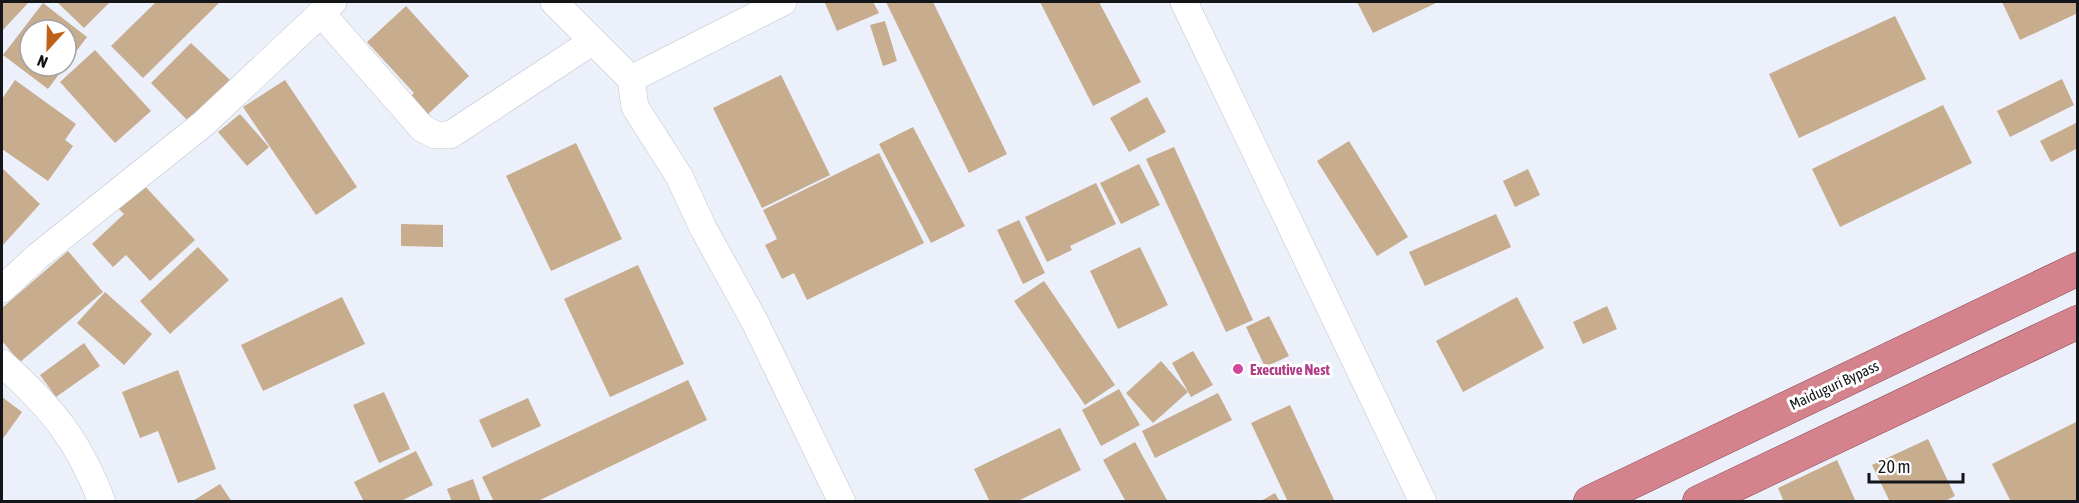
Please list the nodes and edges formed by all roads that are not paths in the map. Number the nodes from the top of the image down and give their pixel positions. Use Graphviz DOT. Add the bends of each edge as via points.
graph roads {
  1 [pos="554,2"];
  2 [pos="783,2"];
  3 [pos="1184,2"];
  4 [pos="327,7"];
  5 [pos="593,41"];
  6 [pos="631,79"];
  7 [pos="2078,269"];
  8 [pos="2,289"];
  9 [pos="2078,322"];
  10 [pos="2,363"];
  11 [pos="102,501"];
  12 [pos="842,501"];
  13 [pos="1423,501"];
  14 [pos="1590,501"];
  15 [pos="1699,501"];
  1 -- 5 [label="street"];
  2 -- 6 [label="street"];
  3 -- 13 [label="street"];
  4 -- 5 [label="street" via="422,128 435,135 450,135"];
  4 -- 8 [label="street" via="203,124"];
  5 -- 6 [label="street"];
  6 -- 12 [label="street" via="635,107 679,176"];
  7 -- 14 [label="highway, Maiduguri Bypass"];
  9 -- 15 [label="highway"];
  10 -- 11 [label="street" via="59,419 77,444"];
}
